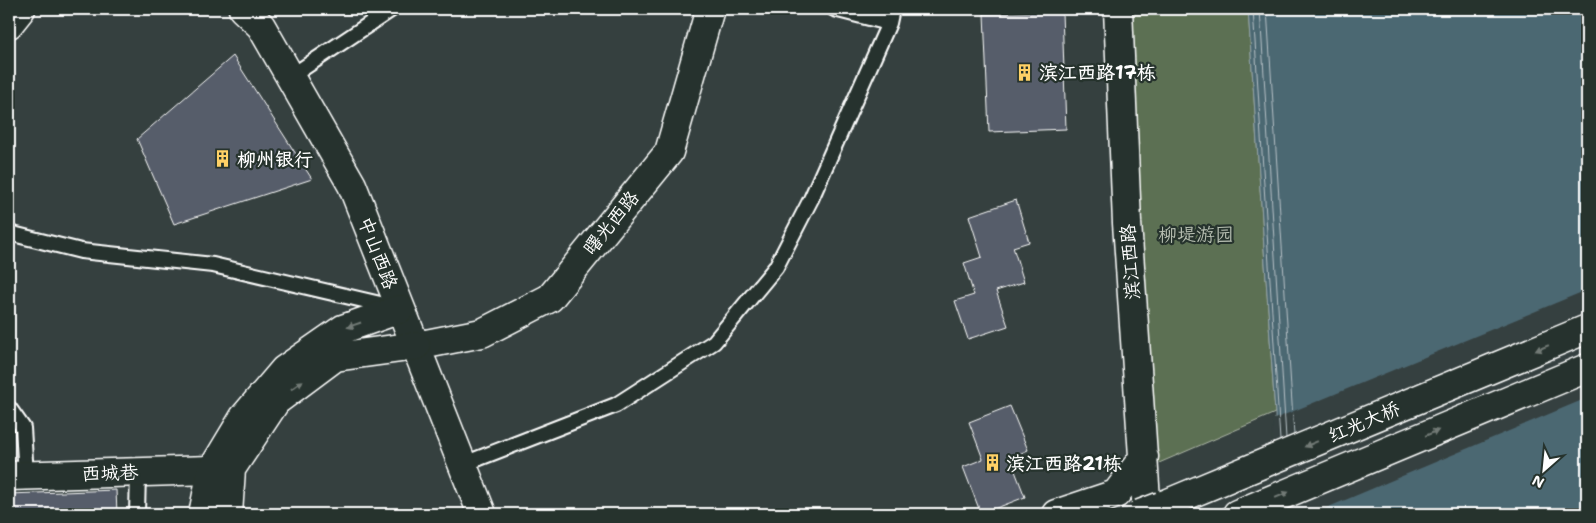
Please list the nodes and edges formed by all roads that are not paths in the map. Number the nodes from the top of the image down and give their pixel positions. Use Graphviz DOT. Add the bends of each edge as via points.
graph roads {
  1 [pos="21,9"];
  2 [pos="243,9"];
  3 [pos="392,9"];
  4 [pos="710,9"];
  5 [pos="834,9"];
  6 [pos="892,9"];
  7 [pos="1118,9"];
  8 [pos="889,23"];
  9 [pos="9,24"];
  10 [pos="290,77"];
  11 [pos="9,233"];
  12 [pos="400,309"];
  13 [pos="1587,329"];
  14 [pos="416,346"];
  15 [pos="1587,368"];
  16 [pos="9,408"];
  17 [pos="1144,457"];
  18 [pos="464,464"];
  19 [pos="212,470"];
  20 [pos="138,472"];
  21 [pos="17,476"];
  22 [pos="137,514"];
  23 [pos="203,514"];
  24 [pos="228,514"];
  25 [pos="482,514"];
  26 [pos="1056,514"];
  27 [pos="1140,514"];
  28 [pos="1147,514"];
  29 [pos="1237,514"];
  1 -- 9 [label="street"];
  2 -- 10 [label="street, 中山西路" via="261,26"];
  3 -- 10 [label="lane"];
  4 -- 14 [label="street, 曙光西路" via="669,152 550,298 482,333"];
  5 -- 8 [label="lane"];
  6 -- 8 [label="lane"];
  7 -- 17 [label="street, 滨江西路" via="1127,223"];
  8 -- 18 [label="lane" via="811,199 776,267 714,342 616,405"];
  10 -- 12 [label="street, 中山西路" via="352,184"];
  11 -- 12 [label="lane" via="81,251 213,265"];
  12 -- 14 [label="street, 中山西路"];
  12 -- 19 [label="street, one-way" via="343,329 284,370 244,418"];
  13 -- 27 [label="street, 红光大桥, one-way, bridge"];
  14 -- 18 [label="street, 中山西路"];
  24 -- 14 [label="street, 曙光西路, one-way" via="231,469 276,401 336,357"];
  29 -- 15 [label="street, 红光大桥, one-way"];
  16 -- 21 [label="lane" via="23,428"];
  17 -- 26 [label="street" via="1116,494"];
  17 -- 28 [label="street, 滨江西路"];
  18 -- 25 [label="street, 中山西路"];
  19 -- 20 [label="street, 西城巷"];
  19 -- 23 [label="street"];
  20 -- 21 [label="street, 西城巷"];
  20 -- 22 [label="lane"];
}
